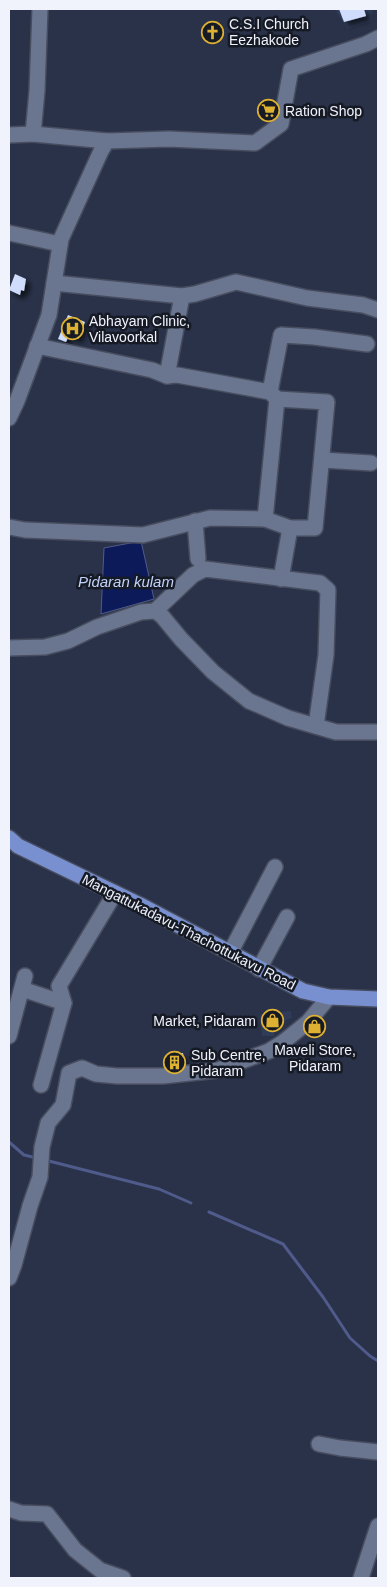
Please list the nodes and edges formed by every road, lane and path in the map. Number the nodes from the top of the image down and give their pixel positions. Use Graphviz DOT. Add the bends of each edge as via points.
graph roads {
  1 [pos="40,9"];
  2 [pos="378,38"];
  3 [pos="33,134"];
  4 [pos="9,135"];
  5 [pos="107,141"];
  6 [pos="9,233"];
  7 [pos="60,244"];
  8 [pos="54,283"];
  9 [pos="182,296"];
  10 [pos="378,310"];
  11 [pos="367,344"];
  12 [pos="37,346"];
  13 [pos="167,376"];
  14 [pos="274,396"];
  15 [pos="9,418"];
  16 [pos="322,460"];
  17 [pos="371,463"];
  18 [pos="265,520"];
  19 [pos="195,521"];
  20 [pos="9,527"];
  21 [pos="290,528"];
  22 [pos="198,559"];
  23 [pos="282,579"];
  24 [pos="155,611"];
  25 [pos="9,648"];
  26 [pos="316,726"];
  27 [pos="378,732"];
  28 [pos="9,838"];
  29 [pos="275,867"];
  30 [pos="115,892"];
  31 [pos="287,917"];
  32 [pos="230,954"];
  33 [pos="259,969"];
  34 [pos="329,997"];
  35 [pos="378,999"];
  36 [pos="64,1003"];
  37 [pos="9,1036"];
  38 [pos="41,1085"];
  39 [pos="9,1278"];
  40 [pos="319,1444"];
  41 [pos="378,1452"];
  42 [pos="9,1510"];
  43 [pos="378,1526"];
  44 [pos="123,1578"];
  45 [pos="361,1578"];
  1 -- 3 [label="street"];
  2 -- 5 [label="street" via="291,69 281,124 255,143 169,139"];
  3 -- 4 [label="street"];
  3 -- 5 [label="street"];
  5 -- 7 [label="street"];
  6 -- 7 [label="street"];
  7 -- 8 [label="street"];
  8 -- 9 [label="street"];
  8 -- 12 [label="street" via="48,315"];
  9 -- 10 [label="street" via="236,282 306,298 363,304"];
  9 -- 13 [label="street"];
  11 -- 14 [label="street" via="281,335"];
  12 -- 13 [label="street"];
  12 -- 15 [label="street"];
  13 -- 14 [label="street" via="178,375"];
  14 -- 16 [label="street" via="327,402"];
  14 -- 18 [label="street"];
  16 -- 17 [label="street"];
  16 -- 21 [label="street" via="315,528"];
  18 -- 19 [label="street" via="210,518"];
  18 -- 21 [label="street"];
  19 -- 20 [label="street" via="143,535"];
  19 -- 22 [label="street"];
  21 -- 23 [label="street"];
  23 -- 24 [label="street" via="205,569 193,575"];
  23 -- 26 [label="street" via="320,583 328,590 326,655"];
  24 -- 25 [label="street" via="141,612 97,627 68,641 44,647"];
  24 -- 26 [label="street" via="213,672 249,701"];
  26 -- 27 [label="street" via="336,732"];
  28 -- 30 [label="main road, Mangattukadavu-Thachottukavu Road" via="18,846"];
  29 -- 32 [label="street"];
  30 -- 32 [label="main road, Mangattukadavu-Thachottukavu Road"];
  30 -- 36 [label="street" via="59,986"];
  31 -- 33 [label="street"];
  32 -- 33 [label="main road, Mangattukadavu-Thachottukavu Road"];
  33 -- 34 [label="main road, Mangattukadavu-Thachottukavu Road" via="303,991"];
  34 -- 35 [label="main road, Mangattukadavu-Thachottukavu Road"];
  34 -- 39 [label="street" via="308,1022 269,1052 218,1070 163,1076 96,1074 82,1068 69,1073 64,1105 48,1123 40,1177"];
  36 -- 37 [label="street" via="24,983"];
  36 -- 38 [label="street"];
  40 -- 41 [label="street"];
  42 -- 44 [label="street" via="47,1514 75,1550 100,1570"];
  43 -- 45 [label="street"];
}
